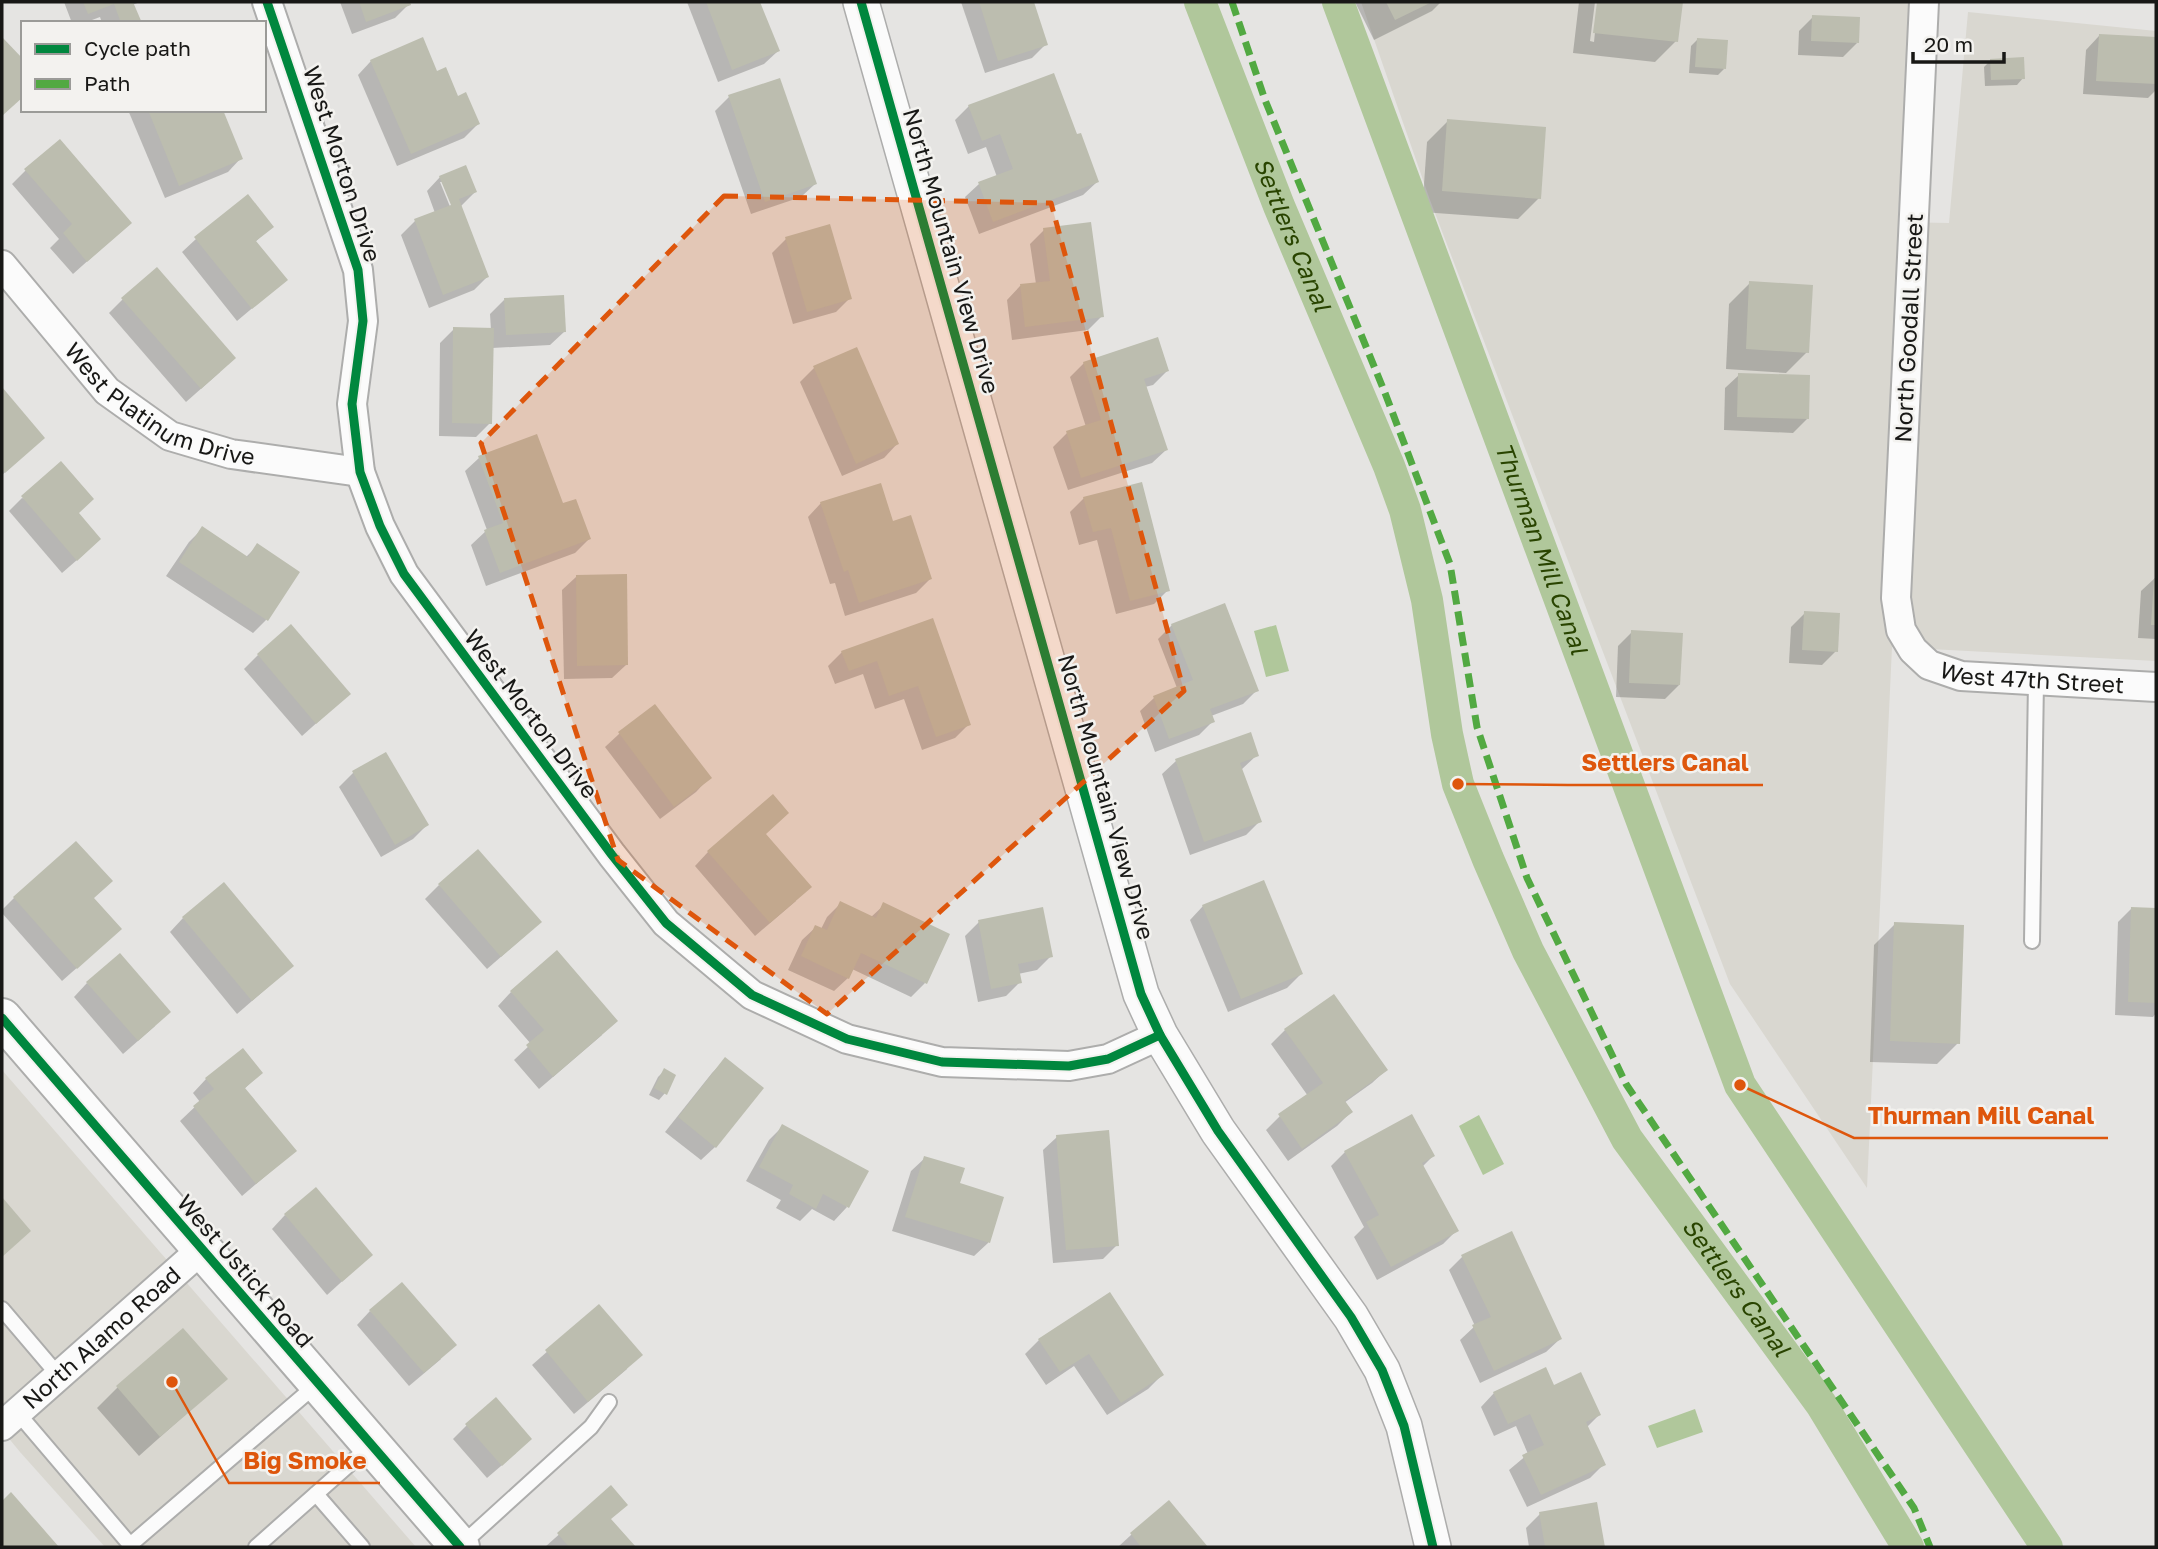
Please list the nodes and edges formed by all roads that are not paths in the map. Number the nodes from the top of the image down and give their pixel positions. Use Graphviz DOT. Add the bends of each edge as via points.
graph roads {
  1 [pos="267,2"];
  2 [pos="861,2"];
  3 [pos="1924,2"];
  4 [pos="2,265"];
  5 [pos="360,472"];
  6 [pos="1913,650"];
  7 [pos="2036,681"];
  8 [pos="2156,687"];
  9 [pos="2032,941"];
  10 [pos="4,1026"];
  11 [pos="1160,1035"];
  12 [pos="201,1250"];
  13 [pos="2,1309"];
  14 [pos="59,1376"];
  15 [pos="317,1384"];
  16 [pos="609,1402"];
  17 [pos="10,1419"];
  18 [pos="371,1445"];
  19 [pos="316,1494"];
  20 [pos="131,1546"];
  21 [pos="256,1547"];
  22 [pos="362,1547"];
  23 [pos="460,1547"];
  24 [pos="1433,1547"];
  1 -- 5 [label="street, West Morton Drive" via="358,270 363,321 352,404"];
  2 -- 11 [label="street, North Mountain View Drive" via="1141,994"];
  3 -- 6 [label="street, North Goodall Street" via="1896,598 1901,630"];
  4 -- 5 [label="street, West Platinum Drive" via="107,391 170,436 231,454"];
  5 -- 11 [label="street, West Morton Drive" via="404,574 603,844 666,923 752,995 847,1039 942,1062 1069,1066 1108,1059"];
  6 -- 7 [label="street, West 47th Street" via="1929,665 1961,676"];
  7 -- 8 [label="street, West 47th Street"];
  7 -- 9 [label="lane"];
  10 -- 12 [label="main road, West Ustick Road"];
  11 -- 24 [label="street, North Mountain View Drive" via="1218,1131 1351,1317 1382,1370 1404,1426"];
  12 -- 14 [label="street, North Alamo Road"];
  12 -- 15 [label="main road, West Ustick Road"];
  13 -- 14 [label="lane"];
  14 -- 17 [label="street, North Alamo Road"];
  15 -- 18 [label="main road, West Ustick Road"];
  15 -- 20 [label="lane"];
  16 -- 23 [label="lane" via="591,1427"];
  17 -- 20 [label="lane"];
  18 -- 19 [label="lane"];
  18 -- 23 [label="main road, West Ustick Road"];
  19 -- 21 [label="lane"];
  19 -- 22 [label="lane"];
}
